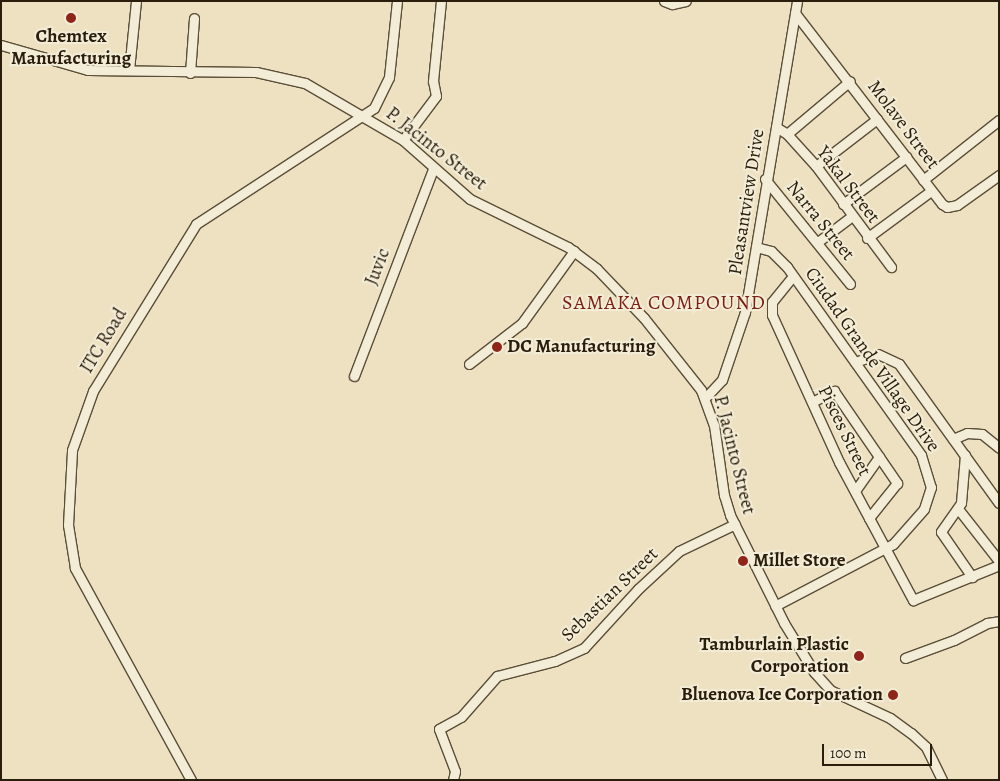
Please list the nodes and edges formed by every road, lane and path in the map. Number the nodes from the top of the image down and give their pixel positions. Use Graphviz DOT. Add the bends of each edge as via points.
graph roads {
  1 [pos="136,1"];
  2 [pos="397,1"];
  3 [pos="441,1"];
  4 [pos="664,1"];
  5 [pos="686,1"];
  6 [pos="797,1"];
  7 [pos="795,13"];
  8 [pos="194,18"];
  9 [pos="1,45"];
  10 [pos="129,70"];
  11 [pos="190,73"];
  12 [pos="850,80"];
  13 [pos="366,116"];
  14 [pos="877,119"];
  15 [pos="999,120"];
  16 [pos="776,127"];
  17 [pos="787,134"];
  18 [pos="403,140"];
  19 [pos="906,157"];
  20 [pos="816,166"];
  21 [pos="433,169"];
  22 [pos="999,175"];
  23 [pos="765,179"];
  24 [pos="923,180"];
  25 [pos="931,191"];
  26 [pos="843,204"];
  27 [pos="851,217"];
  28 [pos="867,238"];
  29 [pos="818,241"];
  30 [pos="756,247"];
  31 [pos="574,251"];
  32 [pos="891,267"];
  33 [pos="793,276"];
  34 [pos="850,284"];
  35 [pos="855,362"];
  36 [pos="469,364"];
  37 [pos="354,376"];
  38 [pos="705,398"];
  39 [pos="812,402"];
  40 [pos="954,438"];
  41 [pos="999,448"];
  42 [pos="965,455"];
  43 [pos="879,457"];
  44 [pos="855,491"];
  45 [pos="999,503"];
  46 [pos="959,510"];
  47 [pos="869,518"];
  48 [pos="735,524"];
  49 [pos="885,549"];
  50 [pos="999,563"];
  51 [pos="972,577"];
  52 [pos="775,606"];
  53 [pos="999,621"];
  54 [pos="905,658"];
  55 [pos="191,780"];
  56 [pos="453,780"];
  57 [pos="942,780"];
  1 -- 10 [label="street"];
  2 -- 13 [label="street, ITC Road" via="389,77 374,108"];
  3 -- 18 [label="street" via="432,81 436,96"];
  4 -- 5 [label="street" via="672,4"];
  6 -- 7 [label="street, Pleasantview Drive"];
  7 -- 12 [label="street, Molave Street"];
  7 -- 16 [label="street, Pleasantview Drive"];
  8 -- 11 [label="street"];
  9 -- 10 [label="street, P. Jacinto Street" via="88,70"];
  10 -- 11 [label="street, P. Jacinto Street"];
  11 -- 13 [label="street, P. Jacinto Street" via="256,72 305,83"];
  12 -- 14 [label="street, Molave Street"];
  12 -- 17 [label="street"];
  13 -- 18 [label="street, P. Jacinto Street"];
  13 -- 55 [label="street, ITC Road" via="196,224 92,391 72,450 68,526 75,568"];
  14 -- 19 [label="street, Molave Street"];
  14 -- 20 [label="street"];
  15 -- 24 [label="street"];
  16 -- 17 [label="street, Yakal Street"];
  16 -- 23 [label="street, Pleasantview Drive"];
  17 -- 20 [label="street, Yakal Street"];
  18 -- 21 [label="street, P. Jacinto Street"];
  19 -- 24 [label="street, Molave Street"];
  19 -- 26 [label="street"];
  20 -- 26 [label="street, Yakal Street"];
  21 -- 31 [label="street, P. Jacinto Street" via="470,199 552,236"];
  21 -- 37 [label="street, Juvic"];
  22 -- 25 [label="street, Molave Street" via="950,207 942,204"];
  23 -- 29 [label="street, Narra Street"];
  23 -- 30 [label="street, Pleasantview Drive"];
  24 -- 25 [label="street, Molave Street"];
  25 -- 28 [label="street"];
  26 -- 27 [label="street, Yakal Street"];
  27 -- 28 [label="street, Yakal Street"];
  27 -- 29 [label="street"];
  28 -- 32 [label="street, Yakal Street"];
  29 -- 34 [label="street, Narra Street"];
  30 -- 33 [label="street, Ciudad Grande Village Drive" via="776,255"];
  30 -- 38 [label="street, Pleasantview Drive" via="745,312 725,372 717,388"];
  31 -- 36 [label="street" via="522,324"];
  31 -- 38 [label="street, P. Jacinto Street" via="597,269 644,318 684,365"];
  33 -- 35 [label="street, Ciudad Grande Village Drive"];
  33 -- 39 [label="street, Pisces Street" via="772,302 770,311"];
  35 -- 40 [label="street" via="878,354 894,359"];
  35 -- 49 [label="street, Ciudad Grande Village Drive" via="921,455 931,487 924,509 910,527"];
  38 -- 48 [label="street, P. Jacinto Street" via="714,426 724,495"];
  39 -- 43 [label="street" via="834,391"];
  39 -- 44 [label="street, Pisces Street"];
  40 -- 41 [label="street" via="967,433 982,434"];
  40 -- 42 [label="street"];
  42 -- 45 [label="street"];
  42 -- 46 [label="street"];
  43 -- 44 [label="street"];
  43 -- 47 [label="street" via="897,484"];
  44 -- 47 [label="street, Pisces Street"];
  46 -- 50 [label="street"];
  46 -- 51 [label="street" via="941,532"];
  47 -- 49 [label="street, Pisces Street"];
  48 -- 52 [label="street, P. Jacinto Street"];
  48 -- 56 [label="street, Sebastian Street" via="679,551 638,589 584,648 555,661 497,676 461,717 440,728 438,733 455,771"];
  49 -- 51 [label="street, Pisces Street" via="912,600"];
  49 -- 52 [label="street, Ciudad Grande Village Drive"];
  50 -- 51 [label="street"];
  52 -- 57 [label="street, P. Jacinto Street" via="805,658 827,687 890,718 911,733 926,748"];
  53 -- 54 [label="street" via="987,622 954,640"];
}
